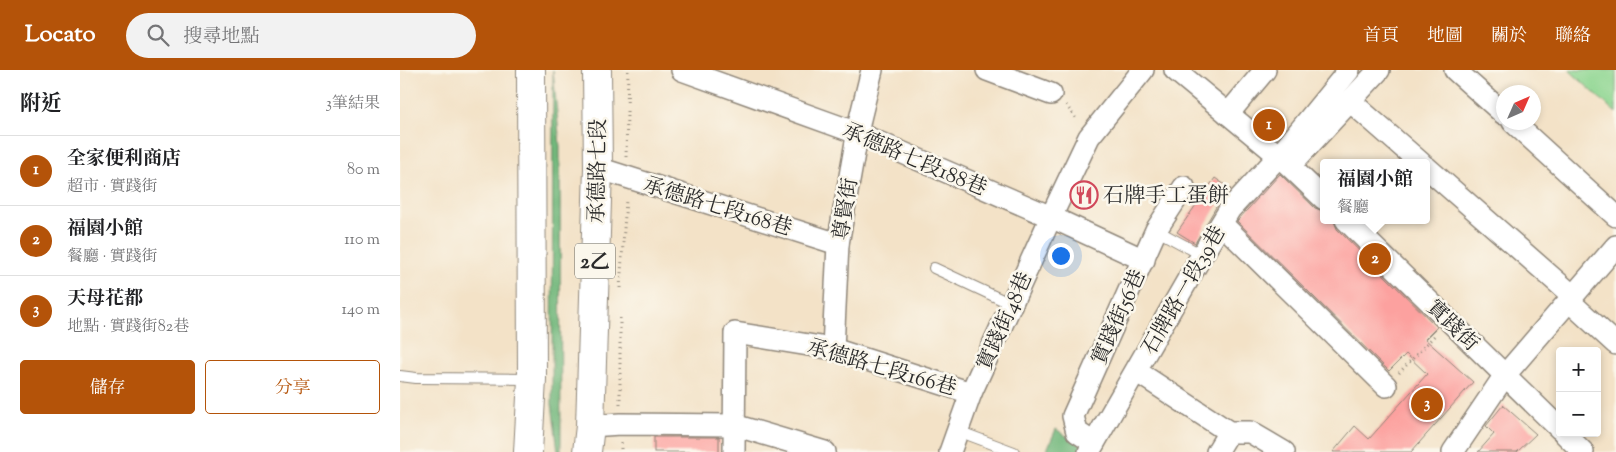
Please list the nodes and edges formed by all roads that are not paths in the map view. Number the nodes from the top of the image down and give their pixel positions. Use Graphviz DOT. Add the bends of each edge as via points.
graph roads {
  1 [pos="532,70"];
  2 [pos="597,70"];
  3 [pos="682,70"];
  4 [pos="872,70"];
  5 [pos="986,70"];
  6 [pos="1142,70"];
  7 [pos="1175,70"];
  8 [pos="1265,70"];
  9 [pos="1350,70"];
  10 [pos="1379,70"];
  11 [pos="1455,70"];
  12 [pos="723,77"];
  13 [pos="1051,94"];
  14 [pos="1350,101"];
  15 [pos="1496,107"];
  16 [pos="1228,114"];
  17 [pos="1522,130"];
  18 [pos="857,133"];
  19 [pos="1279,156"];
  20 [pos="1416,159"];
  21 [pos="598,168"];
  22 [pos="1430,171"];
  23 [pos="1184,188"];
  24 [pos="1320,195"];
  25 [pos="1616,216"];
  26 [pos="1051,217"];
  27 [pos="1222,224"];
  28 [pos="1350,224"];
  29 [pos="1156,230"];
  30 [pos="838,244"];
  31 [pos="1616,246"];
  32 [pos="1202,255"];
  33 [pos="1144,260"];
  34 [pos="934,268"];
  35 [pos="1571,298"];
  36 [pos="1011,304"];
  37 [pos="1616,344"];
  38 [pos="833,349"];
  39 [pos="1136,371"];
  40 [pos="1505,375"];
  41 [pos="400,376"];
  42 [pos="532,379"];
  43 [pos="1386,386"];
  44 [pos="971,393"];
  45 [pos="734,425"];
  46 [pos="1556,425"];
  47 [pos="958,431"];
  48 [pos="1229,432"];
  49 [pos="1568,437"];
  50 [pos="588,439"];
  51 [pos="1092,448"];
  52 [pos="528,452"];
  53 [pos="734,452"];
  54 [pos="825,452"];
  55 [pos="950,452"];
  56 [pos="1014,452"];
  57 [pos="1217,452"];
  58 [pos="1284,452"];
  59 [pos="1453,452"];
  60 [pos="1583,452"];
  1 -- 42 [label="main road"];
  2 -- 21 [label="main road, 承德路七段 / 2乙"];
  3 -- 12 [label="street, 承德路七段188巷"];
  4 -- 18 [label="street, 尊賢街"];
  5 -- 13 [label="street"];
  6 -- 26 [label="street, 實踐街48巷" via="1089,137"];
  7 -- 16 [label="street"];
  8 -- 16 [label="street"];
  9 -- 19 [label="street, 石牌路一段39巷"];
  10 -- 14 [label="street"];
  11 -- 15 [label="street"];
  12 -- 18 [label="street, 承德路七段188巷"];
  14 -- 19 [label="street" via="1298,158"];
  14 -- 20 [label="street"];
  16 -- 19 [label="street"];
  17 -- 25 [label="street"];
  18 -- 26 [label="street, 承德路七段188巷"];
  18 -- 30 [label="street, 尊賢街"];
  19 -- 24 [label="street"];
  19 -- 27 [label="street, 石牌路一段39巷" via="1230,209"];
  21 -- 30 [label="street, 承德路七段168巷"];
  21 -- 50 [label="main road, 承德路七段 / 2乙"];
  22 -- 35 [label="street"];
  23 -- 29 [label="street, 實踐街56巷"];
  26 -- 33 [label="street, 承德路七段188巷"];
  26 -- 36 [label="street, 實踐街48巷"];
  27 -- 32 [label="street, 石牌路一段39巷"];
  27 -- 43 [label="street"];
  28 -- 40 [label="street, 實踐街"];
  29 -- 32 [label="lane"];
  29 -- 33 [label="street, 實踐街56巷"];
  30 -- 38 [label="street, 尊賢街"];
  31 -- 35 [label="street"];
  32 -- 39 [label="street, 石牌路一段39巷"];
  33 -- 51 [label="street, 實踐街56巷" via="1073,416 1077,432"];
  34 -- 36 [label="lane"];
  35 -- 37 [label="street"];
  35 -- 40 [label="street"];
  36 -- 44 [label="street, 實踐街48巷"];
  38 -- 44 [label="street, 承德路七段166巷"];
  38 -- 45 [label="street, 承德路七段166巷" via="734,333"];
  39 -- 48 [label="street"];
  39 -- 51 [label="street, 石牌路一段39巷"];
  40 -- 46 [label="street, 實踐街"];
  40 -- 59 [label="street"];
  41 -- 42 [label="lane"];
  42 -- 52 [label="main road"];
  44 -- 47 [label="street, 實踐街48巷"];
  45 -- 50 [label="street" via="620,424"];
  45 -- 53 [label="street"];
  45 -- 54 [label="street"];
  47 -- 55 [label="street, 實踐街48巷"];
  47 -- 56 [label="lane"];
  48 -- 57 [label="street"];
  48 -- 58 [label="street" via="1250,432"];
  49 -- 60 [label="street"];
}
